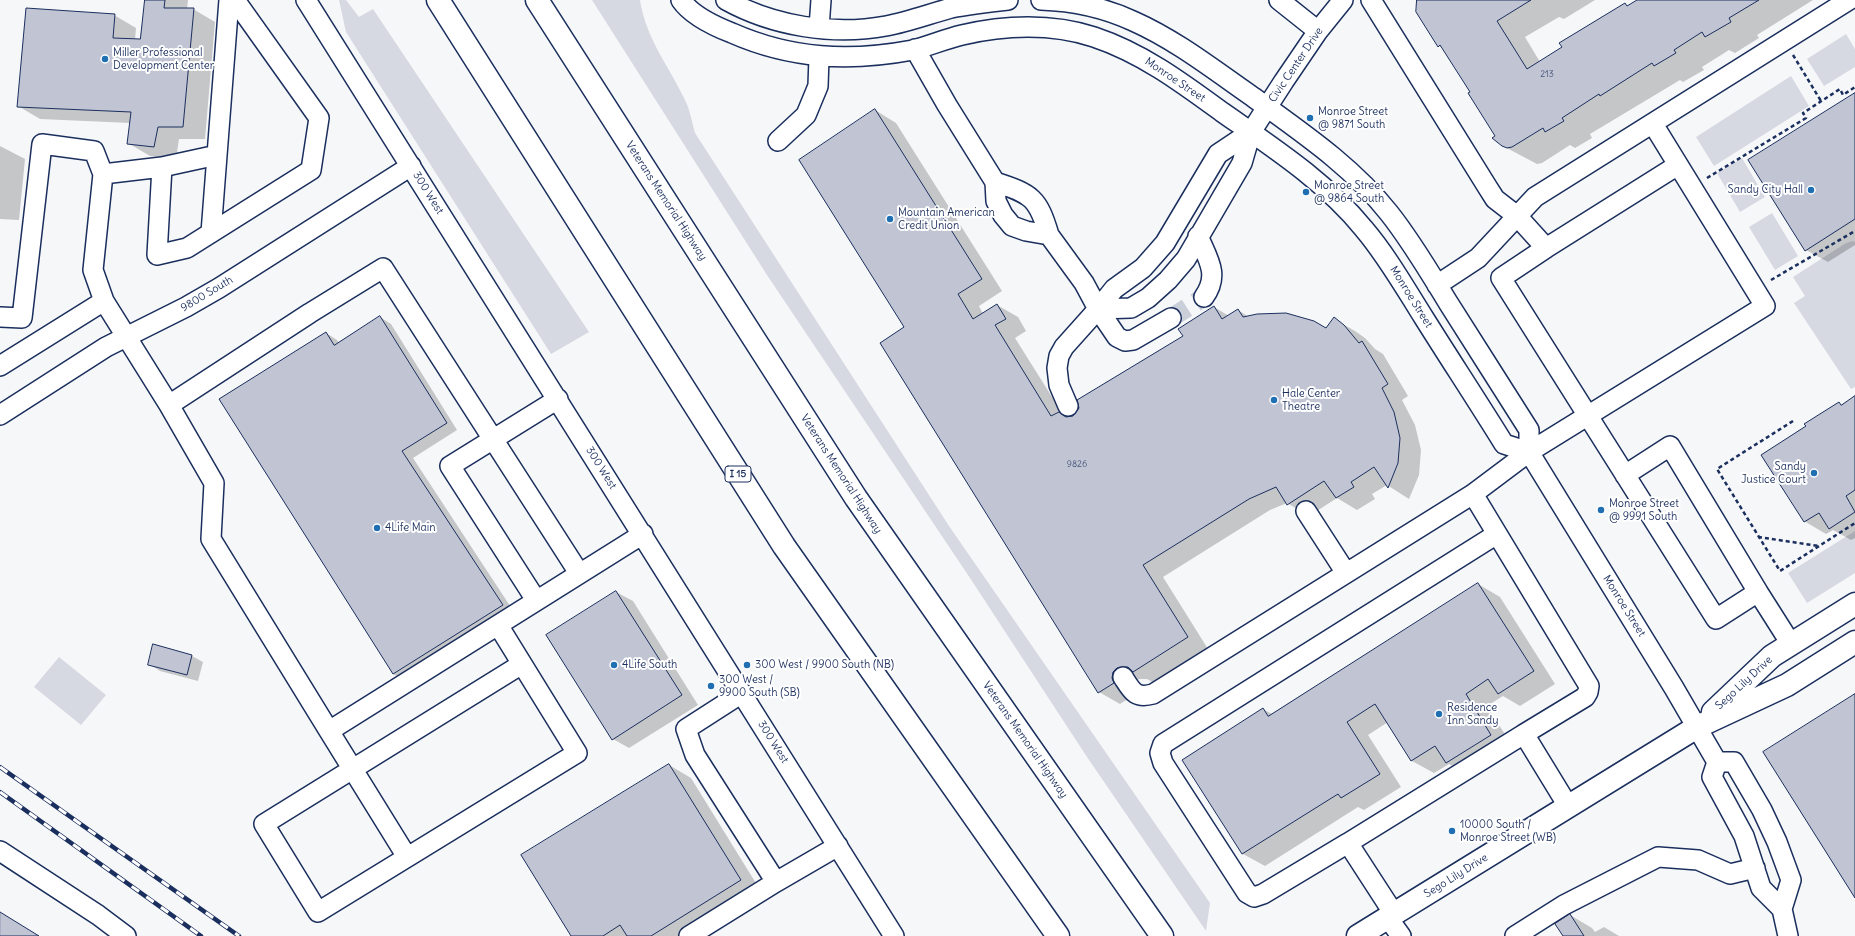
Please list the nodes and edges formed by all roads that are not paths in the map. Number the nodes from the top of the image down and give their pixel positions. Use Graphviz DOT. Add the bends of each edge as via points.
graph roads {
  1 [pos="229,0"];
  2 [pos="235,0"];
  3 [pos="306,0"];
  4 [pos="438,0"];
  5 [pos="537,0"];
  6 [pos="681,0"];
  7 [pos="726,0"];
  8 [pos="820,0"];
  9 [pos="1008,0"];
  10 [pos="1041,0"];
  11 [pos="1278,0"];
  12 [pos="1343,0"];
  13 [pos="1371,0"];
  14 [pos="1849,0"];
  15 [pos="1105,5"];
  16 [pos="819,28"];
  17 [pos="1318,31"];
  18 [pos="914,49"];
  19 [pos="819,57"];
  20 [pos="1267,108"];
  21 [pos="1653,124"];
  22 [pos="1251,132"];
  23 [pos="778,141"];
  24 [pos="217,155"];
  25 [pos="1678,165"];
  26 [pos="411,166"];
  27 [pos="162,167"];
  28 [pos="103,174"];
  29 [pos="995,182"];
  30 [pos="1517,216"];
  31 [pos="1174,229"];
  32 [pos="211,233"];
  33 [pos="1049,235"];
  34 [pos="1197,239"];
  35 [pos="1546,248"];
  36 [pos="1437,285"];
  37 [pos="1204,297"];
  38 [pos="104,301"];
  39 [pos="1098,309"];
  40 [pos="0,317"];
  41 [pos="22,318"];
  42 [pos="1171,318"];
  43 [pos="52,333"];
  44 [pos="127,337"];
  45 [pos="0,366"];
  46 [pos="558,399"];
  47 [pos="169,405"];
  48 [pos="1068,406"];
  49 [pos="0,415"];
  50 [pos="1587,416"];
  51 [pos="492,439"];
  52 [pos="1529,452"];
  53 [pos="1625,475"];
  54 [pos="1473,494"];
  55 [pos="1306,511"];
  56 [pos="643,534"];
  57 [pos="1497,534"];
  58 [pos="579,573"];
  59 [pos="1346,573"];
  60 [pos="1758,592"];
  61 [pos="536,600"];
  62 [pos="1855,604"];
  63 [pos="498,624"];
  64 [pos="1855,642"];
  65 [pos="1792,644"];
  66 [pos="522,664"];
  67 [pos="1123,678"];
  68 [pos="742,693"];
  69 [pos="1697,727"];
  70 [pos="329,731"];
  71 [pos="1524,734"];
  72 [pos="1717,762"];
  73 [pos="353,769"];
  74 [pos="1568,806"];
  75 [pos="1348,843"];
  76 [pos="838,846"];
  77 [pos="0,851"];
  78 [pos="407,857"];
  79 [pos="1755,868"];
  80 [pos="776,882"];
  81 [pos="1782,909"];
  82 [pos="1391,916"];
  83 [pos="888,934"];
  84 [pos="126,936"];
  85 [pos="689,936"];
  86 [pos="1058,936"];
  87 [pos="1162,936"];
  88 [pos="1358,936"];
  89 [pos="1401,936"];
  90 [pos="1515,936"];
  91 [pos="1788,936"];
  1 -- 24 [label="street"];
  2 -- 32 [label="street" via="319,118 312,170"];
  3 -- 26 [label="street, 300 West"];
  4 -- 86 [label="main road, I 15" via="784,546"];
  5 -- 87 [label="main road, Veterans Memorial Highway" via="856,498"];
  6 -- 19 [label="street, Monroe Street" via="686,8 716,27 749,41 783,51"];
  7 -- 16 [label="street" via="756,14 787,23"];
  8 -- 16 [label="street"];
  9 -- 16 [label="street" via="950,9 885,26 853,29"];
  10 -- 15 [label="street"];
  11 -- 17 [label="street"];
  12 -- 17 [label="street, Civic Center Drive"];
  13 -- 30 [label="street" via="1495,199"];
  14 -- 21 [label="street"];
  15 -- 20 [label="street" via="1187,51"];
  17 -- 20 [label="street, Civic Center Drive"];
  18 -- 19 [label="street, Monroe Street" via="864,57"];
  18 -- 22 [label="street, Monroe Street" via="961,35 1007,27 1050,29 1091,36 1127,50 1161,68"];
  18 -- 29 [label="street"];
  19 -- 23 [label="street" via="818,86 806,115"];
  20 -- 22 [label="street, Civic Center Drive"];
  20 -- 36 [label="street" via="1328,152 1358,180 1389,213"];
  21 -- 25 [label="street"];
  21 -- 30 [label="street" via="1535,197"];
  22 -- 31 [label="street" via="1218,154"];
  22 -- 34 [label="street" via="1242,163"];
  22 -- 52 [label="street, Monroe Street" via="1314,179 1364,228 1388,261 1504,444"];
  24 -- 27 [label="street"];
  24 -- 32 [label="street"];
  25 -- 35 [label="street"];
  25 -- 50 [label="street" via="1765,306"];
  26 -- 44 [label="street, 9800 South" via="219,288"];
  26 -- 46 [label="street, 300 West"];
  27 -- 28 [label="street"];
  27 -- 32 [label="street" via="157,255 187,248"];
  28 -- 38 [label="street" via="93,270"];
  28 -- 41 [label="street" via="94,150 42,144"];
  29 -- 33 [label="street" via="1014,188 1036,202 1043,214"];
  29 -- 33 [label="street" via="996,201 1012,226"];
  30 -- 35 [label="street"];
  30 -- 36 [label="street" via="1478,258"];
  31 -- 34 [label="street"];
  31 -- 39 [label="street" via="1143,268 1114,289"];
  33 -- 39 [label="street" via="1084,283"];
  34 -- 37 [label="street" via="1212,268 1212,280"];
  34 -- 39 [label="street" via="1186,259 1148,298 1131,308"];
  35 -- 50 [label="street" via="1501,278"];
  36 -- 52 [label="street" via="1529,430"];
  38 -- 43 [label="street"];
  38 -- 44 [label="street"];
  39 -- 42 [label="street" via="1117,337 1125,341 1133,340"];
  39 -- 48 [label="street" via="1059,356 1059,386"];
  40 -- 41 [label="street"];
  41 -- 43 [label="street"];
  43 -- 45 [label="street"];
  44 -- 47 [label="street"];
  44 -- 49 [label="street, 9800 South"];
  46 -- 51 [label="street"];
  46 -- 56 [label="street, 300 West"];
  47 -- 51 [label="street" via="384,268"];
  47 -- 70 [label="street" via="214,483 211,539"];
  50 -- 52 [label="street"];
  50 -- 53 [label="street"];
  51 -- 58 [label="street"];
  51 -- 61 [label="street" via="450,466"];
  52 -- 54 [label="street"];
  52 -- 69 [label="street, Monroe Street"];
  53 -- 60 [label="street" via="1716,619"];
  53 -- 60 [label="street" via="1670,446"];
  54 -- 57 [label="street"];
  54 -- 59 [label="street"];
  55 -- 59 [label="street"];
  56 -- 58 [label="street"];
  56 -- 68 [label="street, 300 West"];
  57 -- 71 [label="street" via="1589,686 1585,697"];
  57 -- 75 [label="street" via="1163,744 1160,753 1163,763 1247,893 1254,897"];
  58 -- 61 [label="street"];
  59 -- 67 [label="street" via="1153,694 1143,697 1133,692"];
  60 -- 65 [label="street"];
  61 -- 63 [label="street"];
  62 -- 65 [label="main road, Sego Lily Drive"];
  63 -- 66 [label="street"];
  63 -- 70 [label="street"];
  64 -- 69 [label="main road, Sego Lily Drive" via="1787,685"];
  65 -- 69 [label="main road, Sego Lily Drive" via="1772,656"];
  66 -- 73 [label="street"];
  66 -- 78 [label="street" via="577,752"];
  68 -- 76 [label="street, 300 West"];
  68 -- 80 [label="street" via="686,729 695,755"];
  69 -- 72 [label="street, Monroe Street"];
  69 -- 74 [label="main road, Sego Lily Drive"];
  70 -- 73 [label="street"];
  71 -- 74 [label="street"];
  71 -- 75 [label="street"];
  72 -- 79 [label="street" via="1712,777 1744,836"];
  72 -- 81 [label="street" via="1734,762 1777,842 1791,880"];
  73 -- 78 [label="street"];
  73 -- 78 [label="street" via="264,824 318,912"];
  74 -- 82 [label="main road, Sego Lily Drive"];
  75 -- 82 [label="street"];
  76 -- 80 [label="street"];
  76 -- 83 [label="street, 300 West"];
  77 -- 84 [label="street"];
  79 -- 81 [label="street" via="1761,888"];
  79 -- 90 [label="street" via="1730,874 1698,860 1658,857 1564,905"];
  80 -- 85 [label="street"];
  81 -- 91 [label="street"];
  82 -- 88 [label="main road, Sego Lily Drive"];
  82 -- 89 [label="street"];
}
